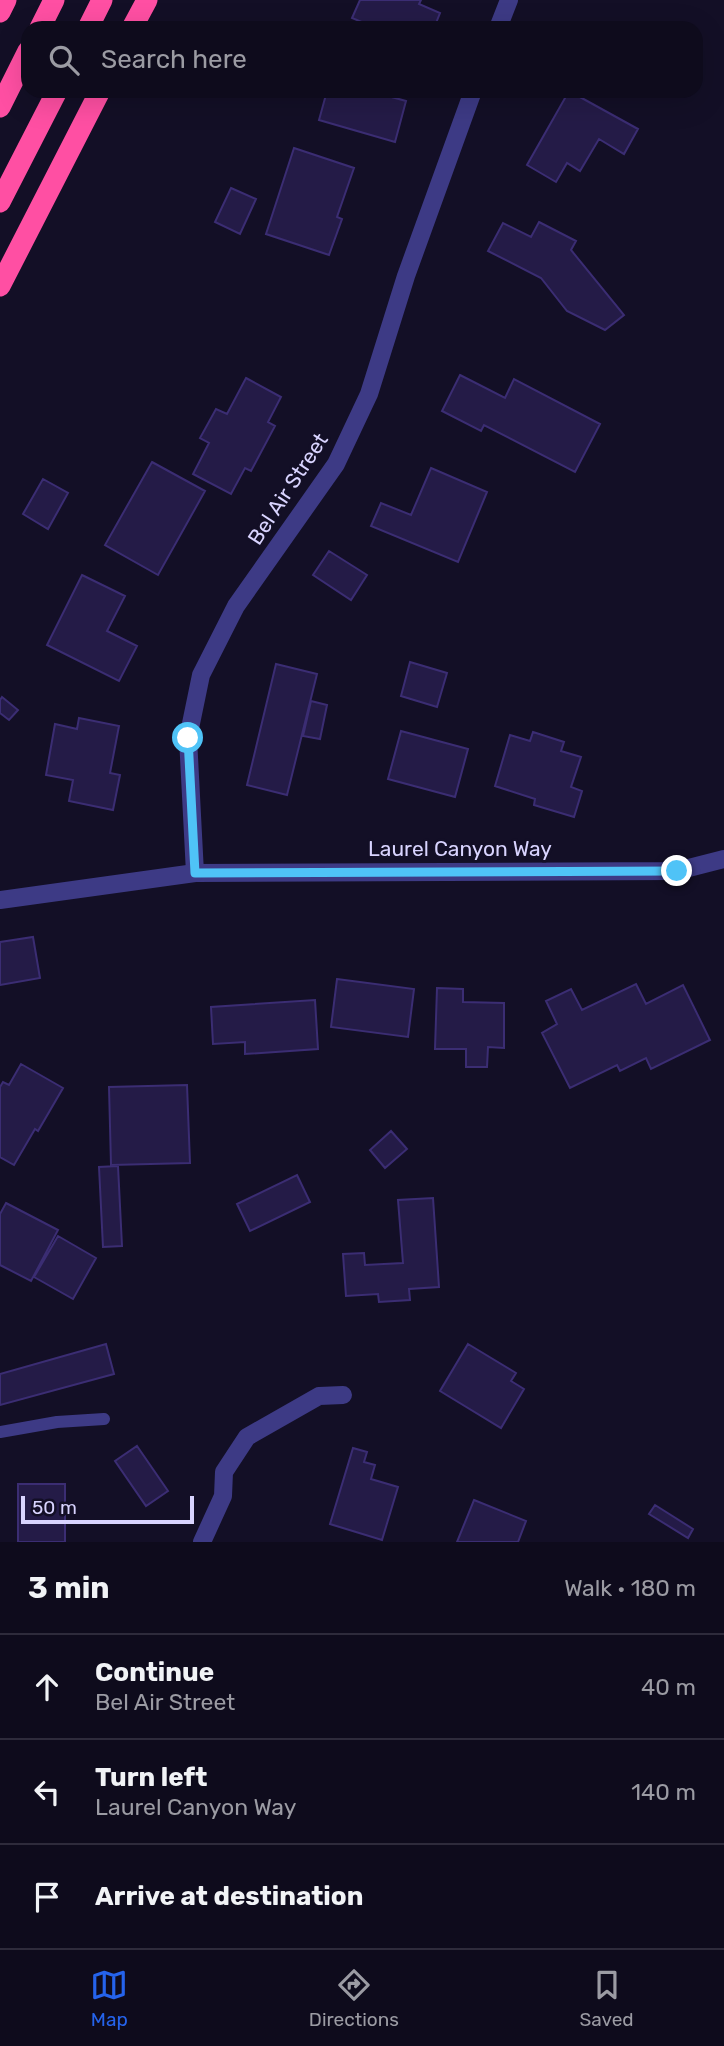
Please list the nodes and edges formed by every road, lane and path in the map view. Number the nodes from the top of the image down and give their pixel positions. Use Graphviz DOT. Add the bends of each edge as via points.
graph roads {
  1 [pos="6,0"];
  2 [pos="54,0"];
  3 [pos="102,0"];
  4 [pos="147,0"];
  5 [pos="509,0"];
  6 [pos="0,12"];
  7 [pos="44,21"];
  8 [pos="92,21"];
  9 [pos="136,21"];
  10 [pos="501,21"];
  11 [pos="21,65"];
  12 [pos="53,98"];
  13 [pos="96,98"];
  14 [pos="471,98"];
  15 [pos="0,107"];
  16 [pos="0,202"];
  17 [pos="0,286"];
  18 [pos="724,859"];
  19 [pos="195,873"];
  20 [pos="0,900"];
  21 [pos="343,1395"];
  22 [pos="104,1419"];
  23 [pos="0,1432"];
  24 [pos="202,1542"];
  1 -- 6 [label="highway"];
  2 -- 7 [label="highway"];
  3 -- 8 [label="highway"];
  4 -- 9 [label="highway"];
  5 -- 10 [label="street"];
  11 -- 15 [label="highway"];
  12 -- 16 [label="highway"];
  13 -- 17 [label="highway"];
  14 -- 19 [label="street, Bel Air Street" via="406,276 369,394 336,464 236,606 201,675 188,738"];
  18 -- 19 [label="street, Laurel Canyon Way" via="677,871"];
  19 -- 20 [label="street, Laurel Canyon Way"];
  21 -- 24 [label="street" via="319,1396 247,1437 224,1472 223,1496"];
  22 -- 23 [label="lane"];
}
